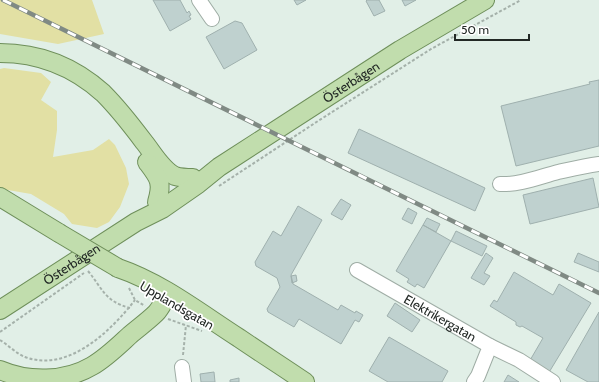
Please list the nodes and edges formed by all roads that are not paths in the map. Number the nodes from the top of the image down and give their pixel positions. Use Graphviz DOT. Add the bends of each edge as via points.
graph roads {
  1 [pos="198,0"];
  2 [pos="485,0"];
  3 [pos="212,19"];
  4 [pos="0,53"];
  5 [pos="0,60"];
  6 [pos="599,164"];
  7 [pos="219,167"];
  8 [pos="193,178"];
  9 [pos="500,184"];
  10 [pos="0,197"];
  11 [pos="157,202"];
  12 [pos="136,222"];
  13 [pos="357,270"];
  14 [pos="150,303"];
  15 [pos="2,307"];
  16 [pos="490,346"];
  17 [pos="0,362"];
  18 [pos="182,367"];
  19 [pos="0,370"];
  20 [pos="184,382"];
  21 [pos="305,382"];
  22 [pos="474,382"];
  23 [pos="553,382"];
  1 -- 3 [label="street"];
  2 -- 7 [label="main road, Österbågen" via="400,50"];
  4 -- 8 [label="main road" via="40,58 74,72 90,82 104,94 166,170 175,176"];
  5 -- 11 [label="main road" via="21,61 54,70 84,88 98,100 159,177 161,184"];
  6 -- 9 [label="street" via="536,179"];
  7 -- 8 [label="main road, Österbågen"];
  7 -- 12 [label="main road, Österbågen" via="162,209"];
  8 -- 11 [label="main road, Österbågen"];
  10 -- 14 [label="main road, Upplandsgatan, bridge" via="118,268 129,277"];
  11 -- 12 [label="main road, Österbågen"];
  12 -- 15 [label="main road, Österbågen"];
  13 -- 16 [label="street, Elektrikergatan"];
  14 -- 17 [label="main road" via="100,351 74,366 42,372 14,368"];
  14 -- 19 [label="main road" via="105,358 77,374 42,380"];
  14 -- 21 [label="main road, Upplandsgatan" via="217,322"];
  16 -- 22 [label="street, Elektrikergatan"];
  16 -- 23 [label="street" via="519,360"];
  18 -- 20 [label="street"];
}
